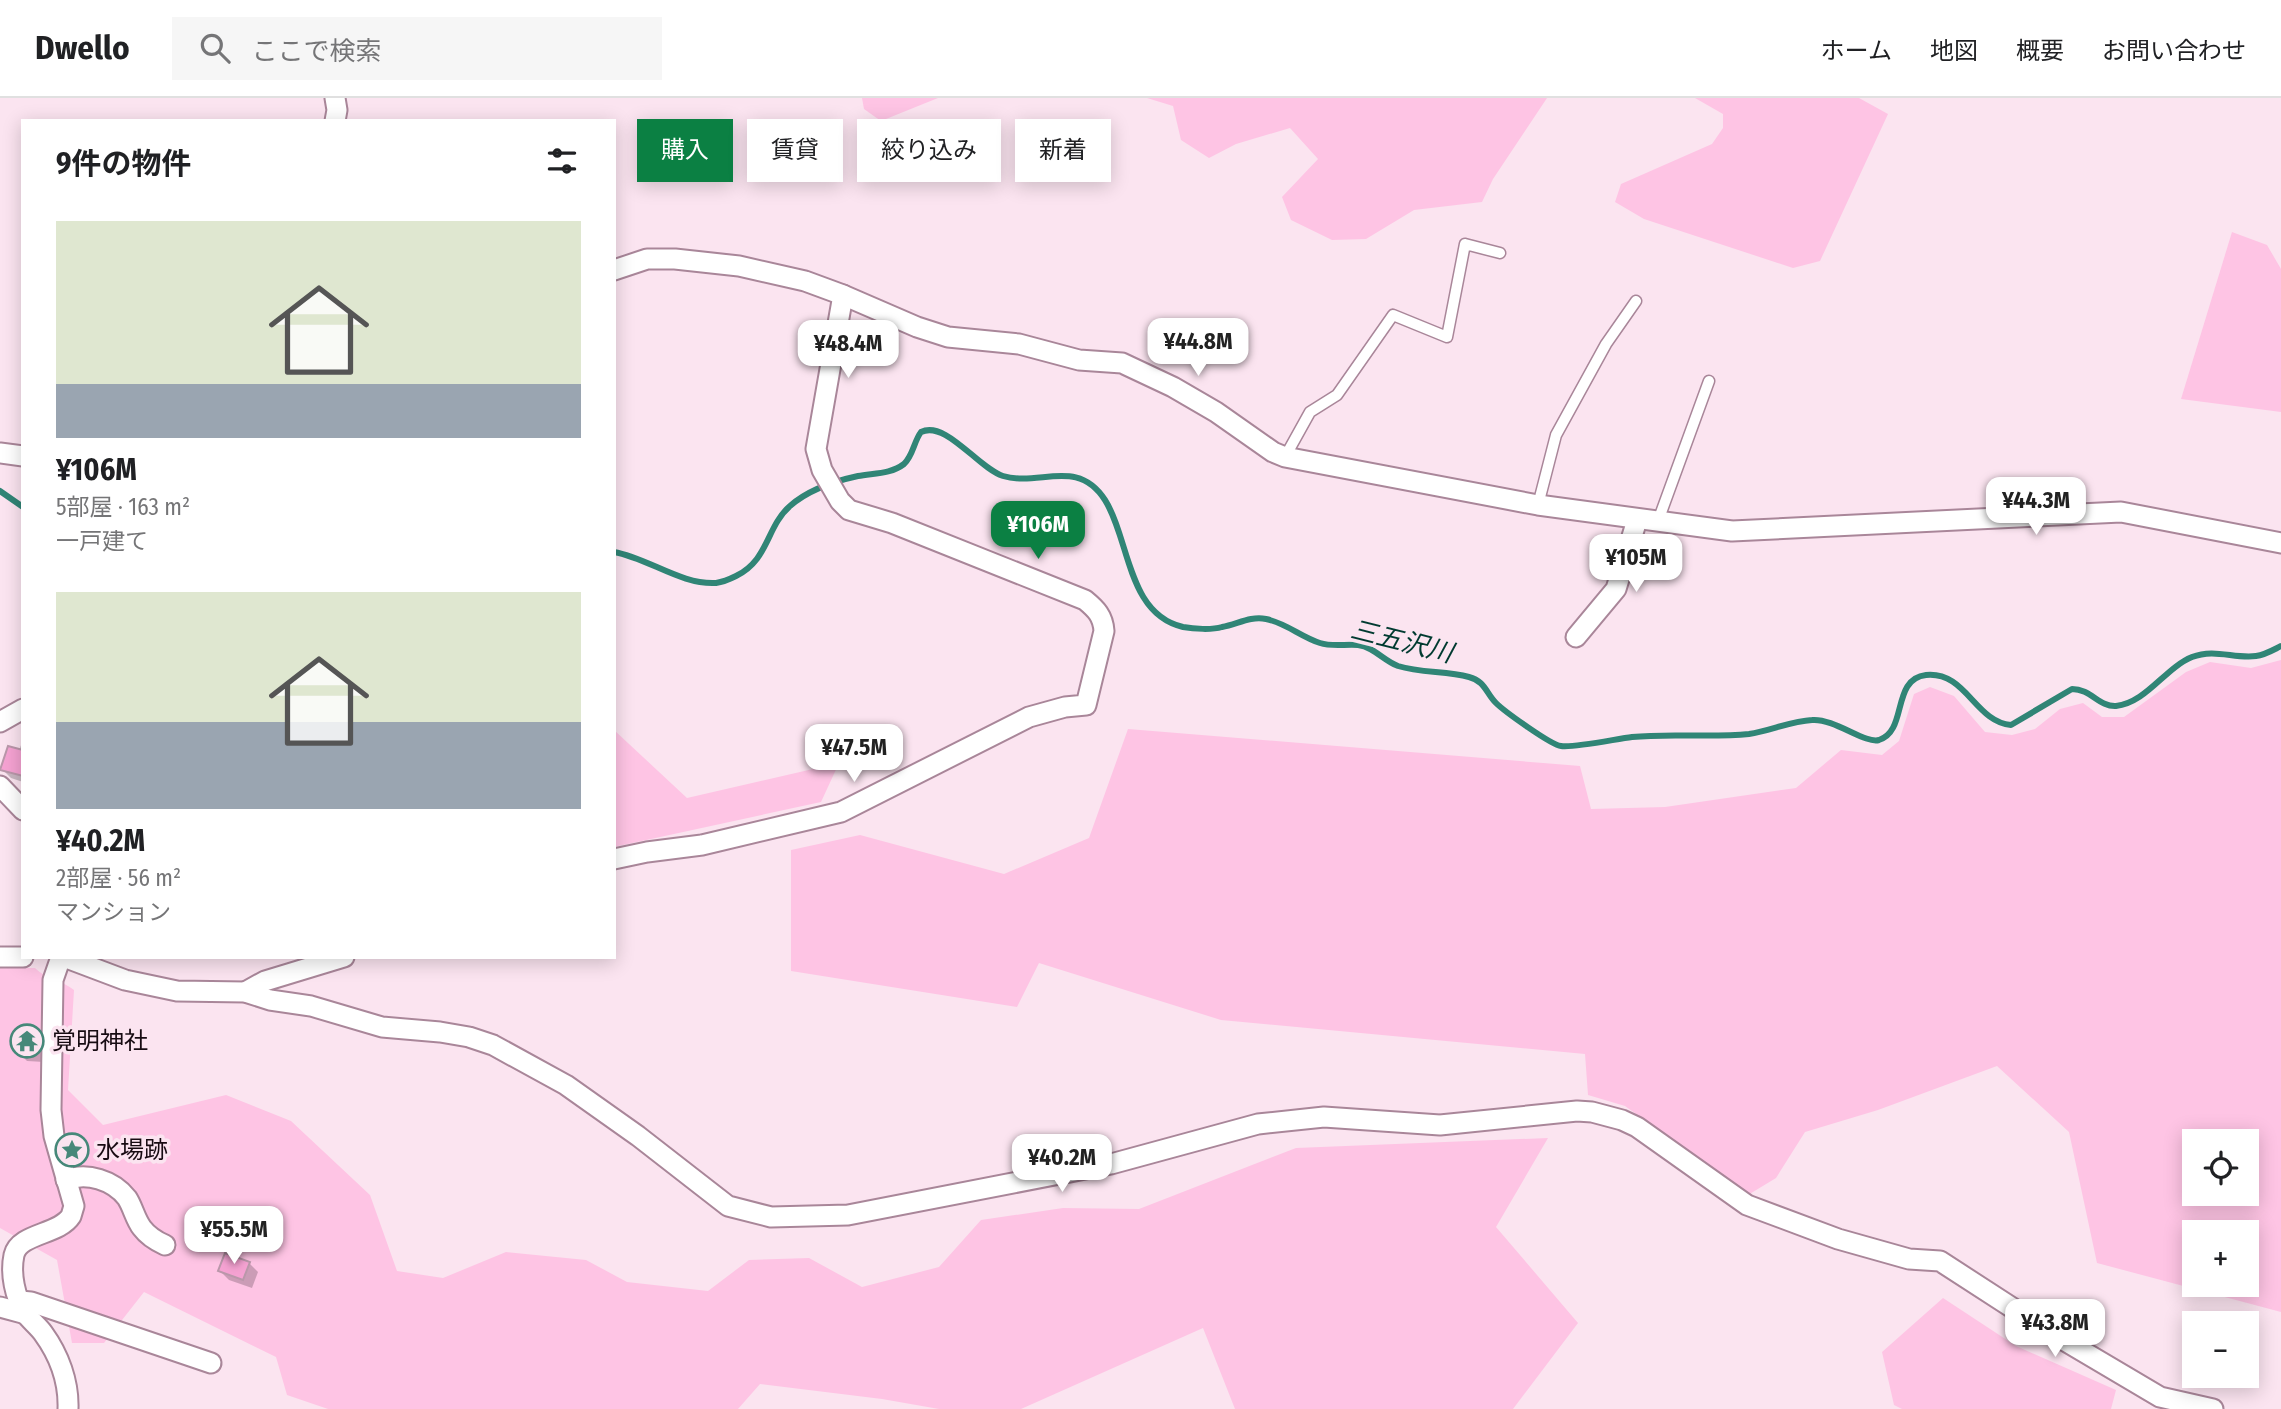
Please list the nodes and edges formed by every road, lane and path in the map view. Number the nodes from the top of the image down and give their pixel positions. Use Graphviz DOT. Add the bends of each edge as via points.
graph roads {
  1 [pos="335,98"];
  2 [pos="335,119"];
  3 [pos="1500,253"];
  4 [pos="616,269"];
  5 [pos="843,295"];
  6 [pos="1636,300"];
  7 [pos="1709,381"];
  8 [pos="0,453"];
  9 [pos="21,456"];
  10 [pos="1285,457"];
  11 [pos="1538,505"];
  12 [pos="1637,520"];
  13 [pos="1658,521"];
  14 [pos="2281,543"];
  15 [pos="1576,637"];
  16 [pos="21,710"];
  17 [pos="0,722"];
  18 [pos="0,786"];
  19 [pos="21,808"];
  20 [pos="616,859"];
  21 [pos="0,957"];
  22 [pos="21,957"];
  23 [pos="61,959"];
  24 [pos="67,959"];
  25 [pos="337,959"];
  26 [pos="245,992"];
  27 [pos="66,1180"];
  28 [pos="165,1245"];
  29 [pos="0,1307"];
  30 [pos="23,1307"];
  31 [pos="211,1363"];
  32 [pos="68,1409"];
  33 [pos="2213,1409"];
  1 -- 2 [label="street"];
  3 -- 10 [label="lane" via="1465,244 1447,337 1393,315 1337,395 1310,412"];
  4 -- 5 [label="street" via="648,259 739,266"];
  5 -- 10 [label="street" via="948,337 1020,344 1079,360 1122,363 1195,400"];
  5 -- 20 [label="street" via="816,449 837,496 849,510 1085,600 1103,619 1104,631 1086,705 1029,717 841,812 702,845"];
  6 -- 11 [label="lane" via="1556,435"];
  7 -- 13 [label="lane"];
  8 -- 9 [label="street"];
  10 -- 11 [label="street"];
  11 -- 12 [label="street"];
  12 -- 13 [label="street"];
  12 -- 15 [label="street" via="1616,589"];
  13 -- 14 [label="street" via="1757,531 2121,512"];
  16 -- 17 [label="street"];
  18 -- 19 [label="street"];
  21 -- 22 [label="street"];
  23 -- 27 [label="street" via="53,979 50,1083 54,1136"];
  24 -- 26 [label="street" via="125,980 177,991"];
  25 -- 26 [label="street" via="265,981"];
  26 -- 33 [label="street" via="382,1027 440,1032 493,1045 566,1084 728,1206 771,1217 848,1215 1111,1164 1258,1124 1324,1118 1440,1125 1592,1112 1637,1127 1747,1205 1838,1239 1909,1259 1940,1261 2160,1397"];
  27 -- 28 [label="street" via="93,1177 119,1189 145,1232"];
  27 -- 30 [label="street" via="73,1197 71,1217 14,1253 13,1281"];
  29 -- 30 [label="street"];
  30 -- 31 [label="street" via="31,1302"];
  30 -- 32 [label="street" via="57,1357 67,1387"];
}
